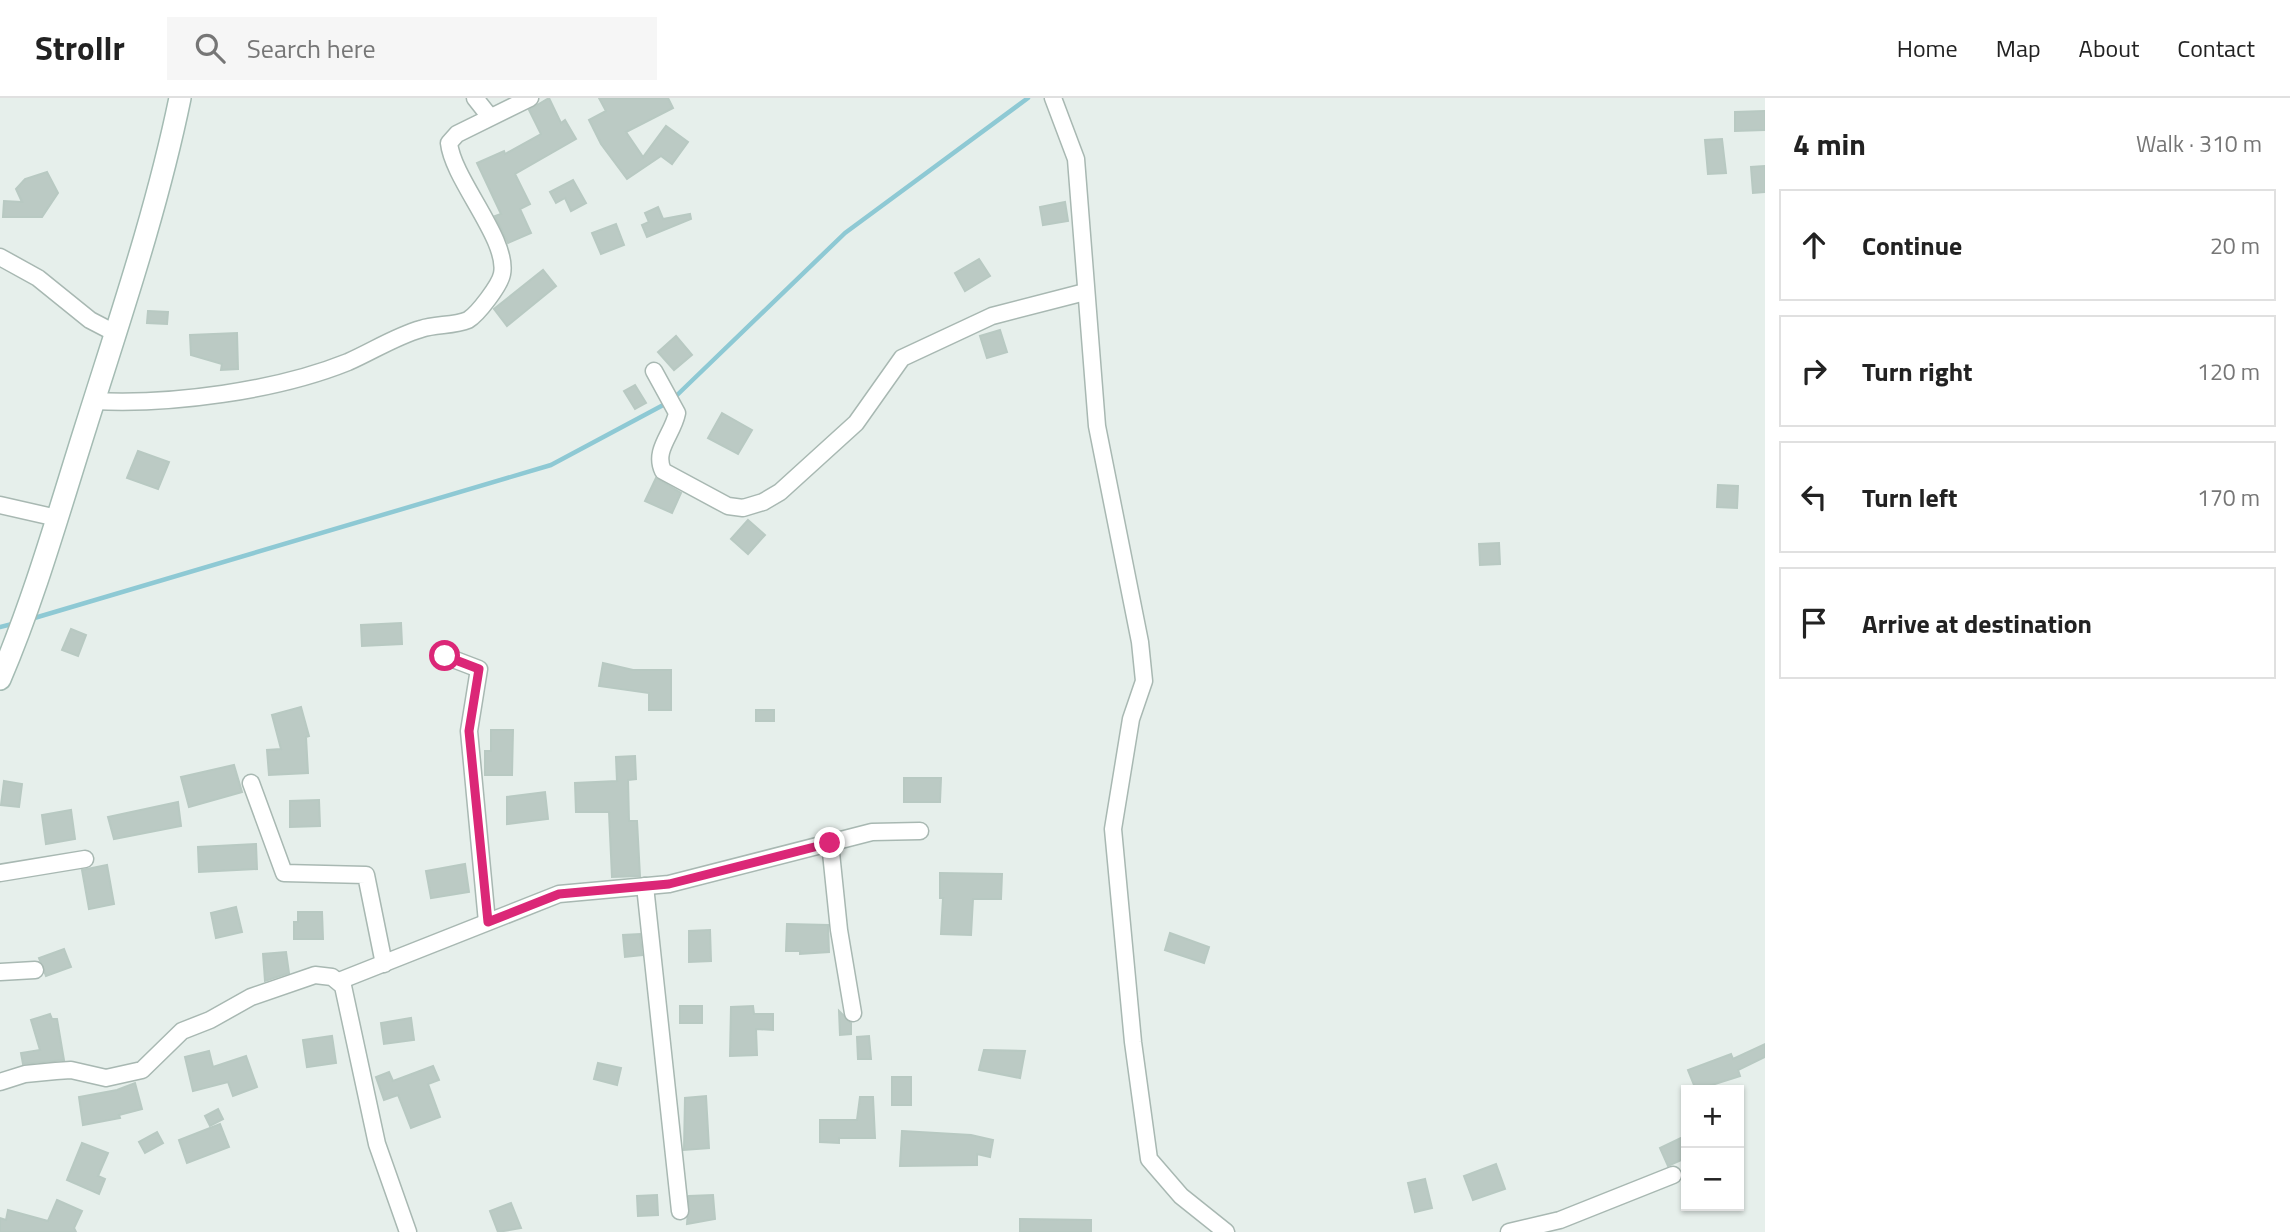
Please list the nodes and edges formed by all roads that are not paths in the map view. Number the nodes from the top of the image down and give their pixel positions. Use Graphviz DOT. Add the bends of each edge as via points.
graph roads {
  1 [pos="180,98"];
  2 [pos="475,98"];
  3 [pos="530,98"];
  4 [pos="1053,98"];
  5 [pos="490,117"];
  6 [pos="0,257"];
  7 [pos="1085,292"];
  8 [pos="115,333"];
  9 [pos="654,370"];
  10 [pos="94,401"];
  11 [pos="0,505"];
  12 [pos="57,518"];
  13 [pos="445,656"];
  14 [pos="0,679"];
  15 [pos="251,783"];
  16 [pos="920,831"];
  17 [pos="830,843"];
  18 [pos="85,859"];
  19 [pos="0,873"];
  20 [pos="645,886"];
  21 [pos="488,922"];
  22 [pos="384,964"];
  23 [pos="35,970"];
  24 [pos="0,972"];
  25 [pos="339,981"];
  26 [pos="853,1013"];
  27 [pos="0,1082"];
  28 [pos="1673,1175"];
  29 [pos="680,1212"];
  30 [pos="408,1232"];
  31 [pos="1226,1232"];
  32 [pos="1509,1232"];
  1 -- 8 [label="main road" via="156,201"];
  2 -- 5 [label="street"];
  3 -- 5 [label="street"];
  4 -- 7 [label="street" via="1076,159"];
  5 -- 10 [label="street" via="449,143 464,184 495,241 503,272 494,291 468,319 421,328 347,362 263,386 144,403"];
  6 -- 8 [label="street"];
  7 -- 9 [label="street" via="992,316 902,358 856,423 780,492 743,508 729,506 663,471 658,461 677,413"];
  7 -- 31 [label="street" via="1097,426 1144,681 1132,719 1113,829 1149,1159 1181,1196"];
  8 -- 10 [label="main road"];
  10 -- 12 [label="main road"];
  11 -- 12 [label="street"];
  12 -- 14 [label="main road" via="25,620"];
  13 -- 21 [label="street" via="479,669 469,731"];
  15 -- 22 [label="street" via="284,873 366,875"];
  16 -- 17 [label="street" via="872,832"];
  17 -- 20 [label="street"];
  17 -- 26 [label="street"];
  18 -- 19 [label="street"];
  20 -- 21 [label="street" via="559,894"];
  20 -- 29 [label="street"];
  21 -- 22 [label="street"];
  22 -- 25 [label="street"];
  23 -- 24 [label="street"];
  25 -- 27 [label="street" via="315,975 251,997 181,1031 142,1070 106,1079 71,1070 46,1072"];
  25 -- 30 [label="street" via="355,1034 377,1144"];
  28 -- 32 [label="street" via="1560,1220"];
}
